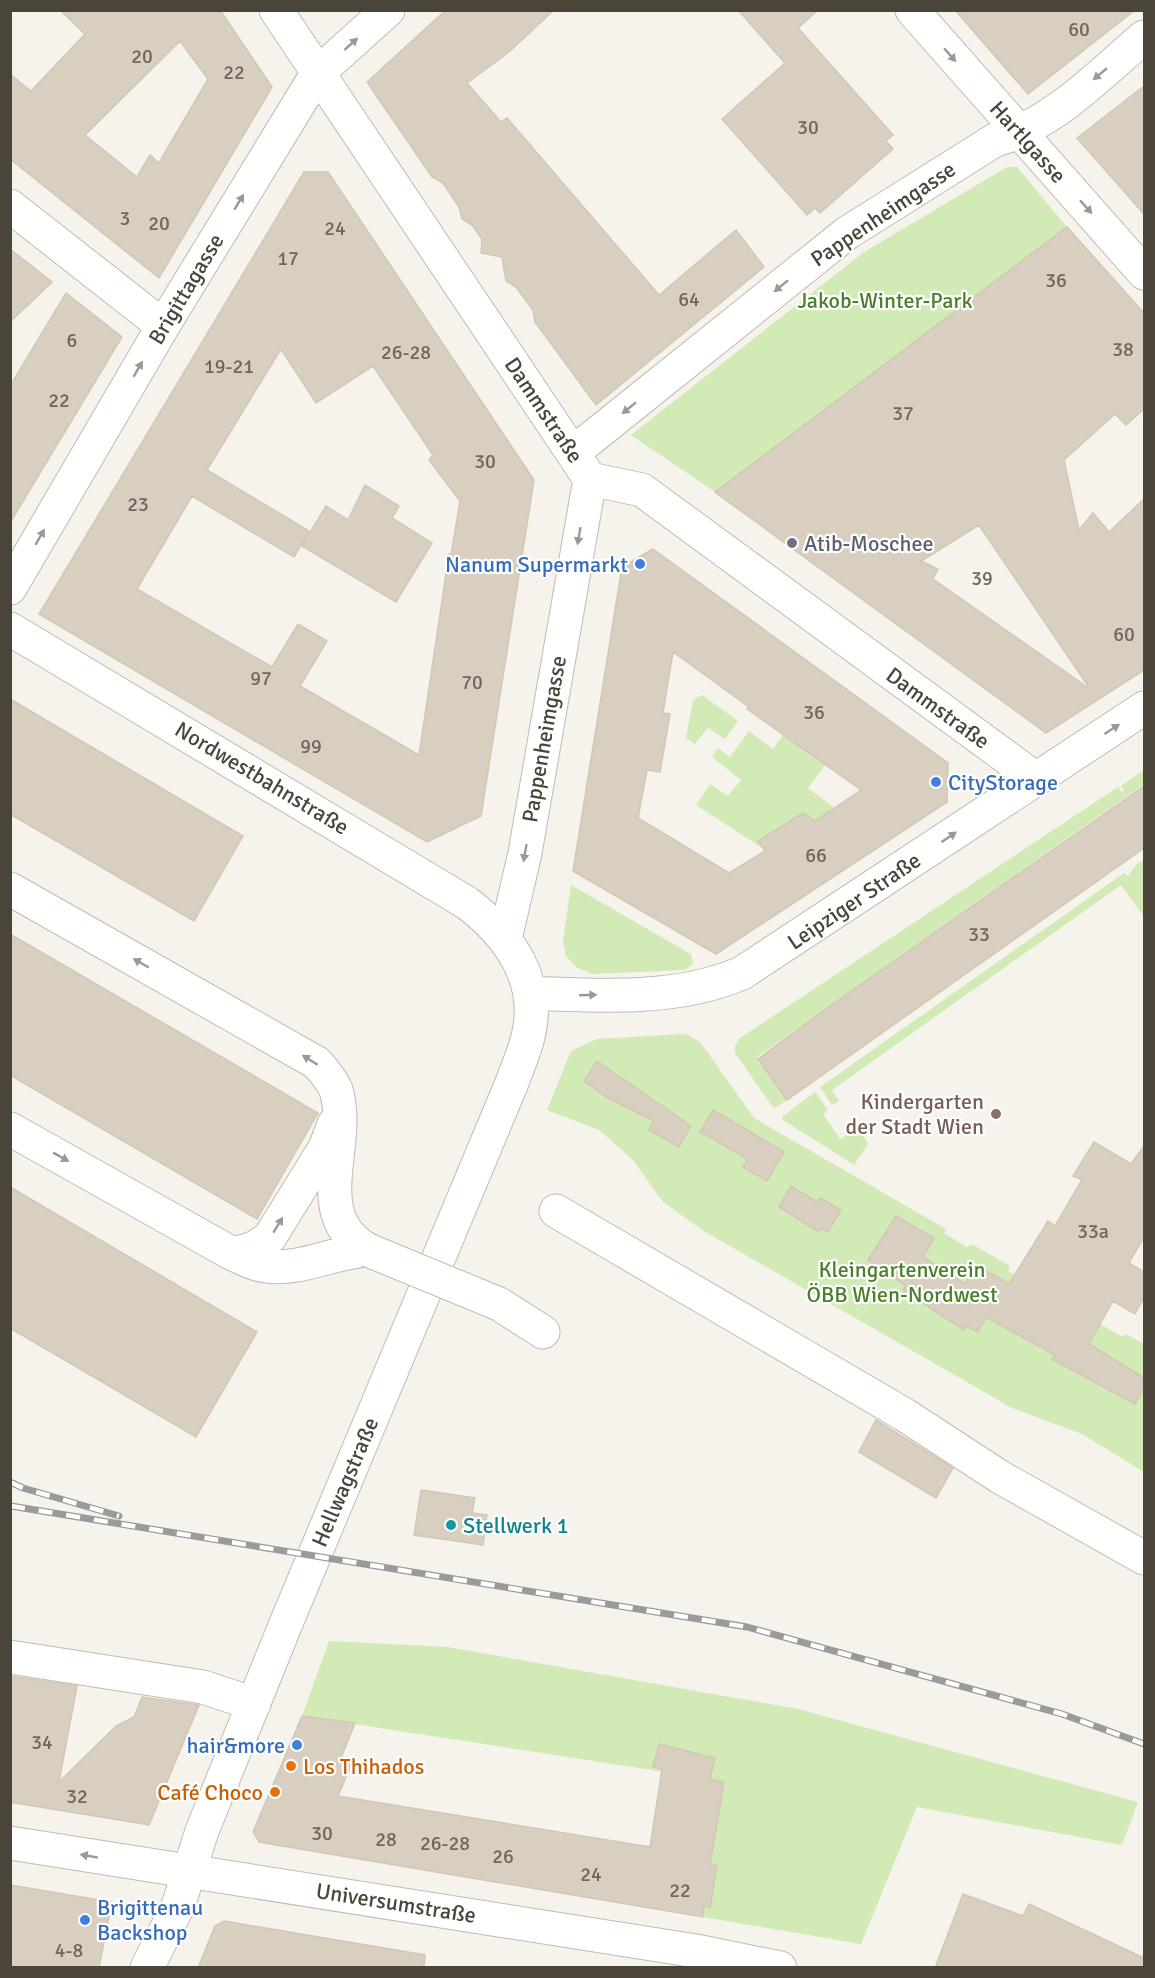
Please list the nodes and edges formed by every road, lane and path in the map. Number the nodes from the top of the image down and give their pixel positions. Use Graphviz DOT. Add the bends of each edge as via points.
graph roads {
  1 [pos="276,10"];
  2 [pos="388,10"];
  3 [pos="912,10"];
  4 [pos="1144,37"];
  5 [pos="317,74"];
  6 [pos="1018,133"];
  7 [pos="10,206"];
  8 [pos="1144,273"];
  9 [pos="163,326"];
  10 [pos="582,466"];
  11 [pos="10,588"];
  12 [pos="10,629"];
  13 [pos="1144,708"];
  14 [pos="1036,779"];
  15 [pos="10,890"];
  16 [pos="506,939"];
  17 [pos="530,993"];
  18 [pos="338,1108"];
  19 [pos="10,1129"];
  20 [pos="556,1211"];
  21 [pos="368,1250"];
  22 [pos="231,1253"];
  23 [pos="543,1332"];
  24 [pos="1144,1558"];
  25 [pos="10,1657"];
  26 [pos="254,1704"];
  27 [pos="10,1843"];
  28 [pos="189,1872"];
  29 [pos="147,1968"];
  30 [pos="780,1968"];
  1 -- 5 [label="street, Dammstraße"];
  5 -- 2 [label="street, Brigittagasse, one-way"];
  3 -- 6 [label="street, Hartlgasse, one-way"];
  4 -- 6 [label="street, Pappenheimgasse, one-way" via="1057,110"];
  9 -- 5 [label="street, Brigittagasse, one-way"];
  5 -- 10 [label="street, Dammstraße"];
  6 -- 8 [label="street, Hartlgasse, one-way"];
  6 -- 10 [label="street, Pappenheimgasse, one-way" via="995,140 847,233"];
  7 -- 9 [label="street"];
  11 -- 9 [label="street, Brigittagasse, one-way"];
  10 -- 14 [label="street, Dammstraße" via="642,490"];
  10 -- 16 [label="street, Pappenheimgasse, one-way" via="525,853"];
  12 -- 16 [label="street, Nordwestbahnstraße" via="441,885 488,919"];
  14 -- 13 [label="street, Leipziger Straße, one-way"];
  17 -- 14 [label="street, Leipziger Straße, one-way" via="688,991 724,981 761,963"];
  18 -- 15 [label="street, one-way" via="336,1090 317,1063"];
  16 -- 17 [label="street" via="526,975"];
  17 -- 26 [label="street, Hellwagstraße" via="528,1037 511,1085"];
  18 -- 21 [label="street" via="340,1143 335,1209 346,1233"];
  22 -- 18 [label="street, one-way" via="247,1252 270,1237 325,1148"];
  19 -- 22 [label="street, one-way"];
  20 -- 24 [label="street" via="905,1415 1000,1477"];
  21 -- 22 [label="street" via="335,1253 283,1268 263,1266"];
  21 -- 23 [label="street, bridge" via="499,1304"];
  25 -- 26 [label="street" via="203,1687"];
  26 -- 28 [label="street, Hellwagstraße"];
  28 -- 27 [label="street, Universumstraße, one-way"];
  28 -- 29 [label="street, Hellwagstraße" via="178,1906"];
  28 -- 30 [label="street, Universumstraße" via="696,1951"];
}
